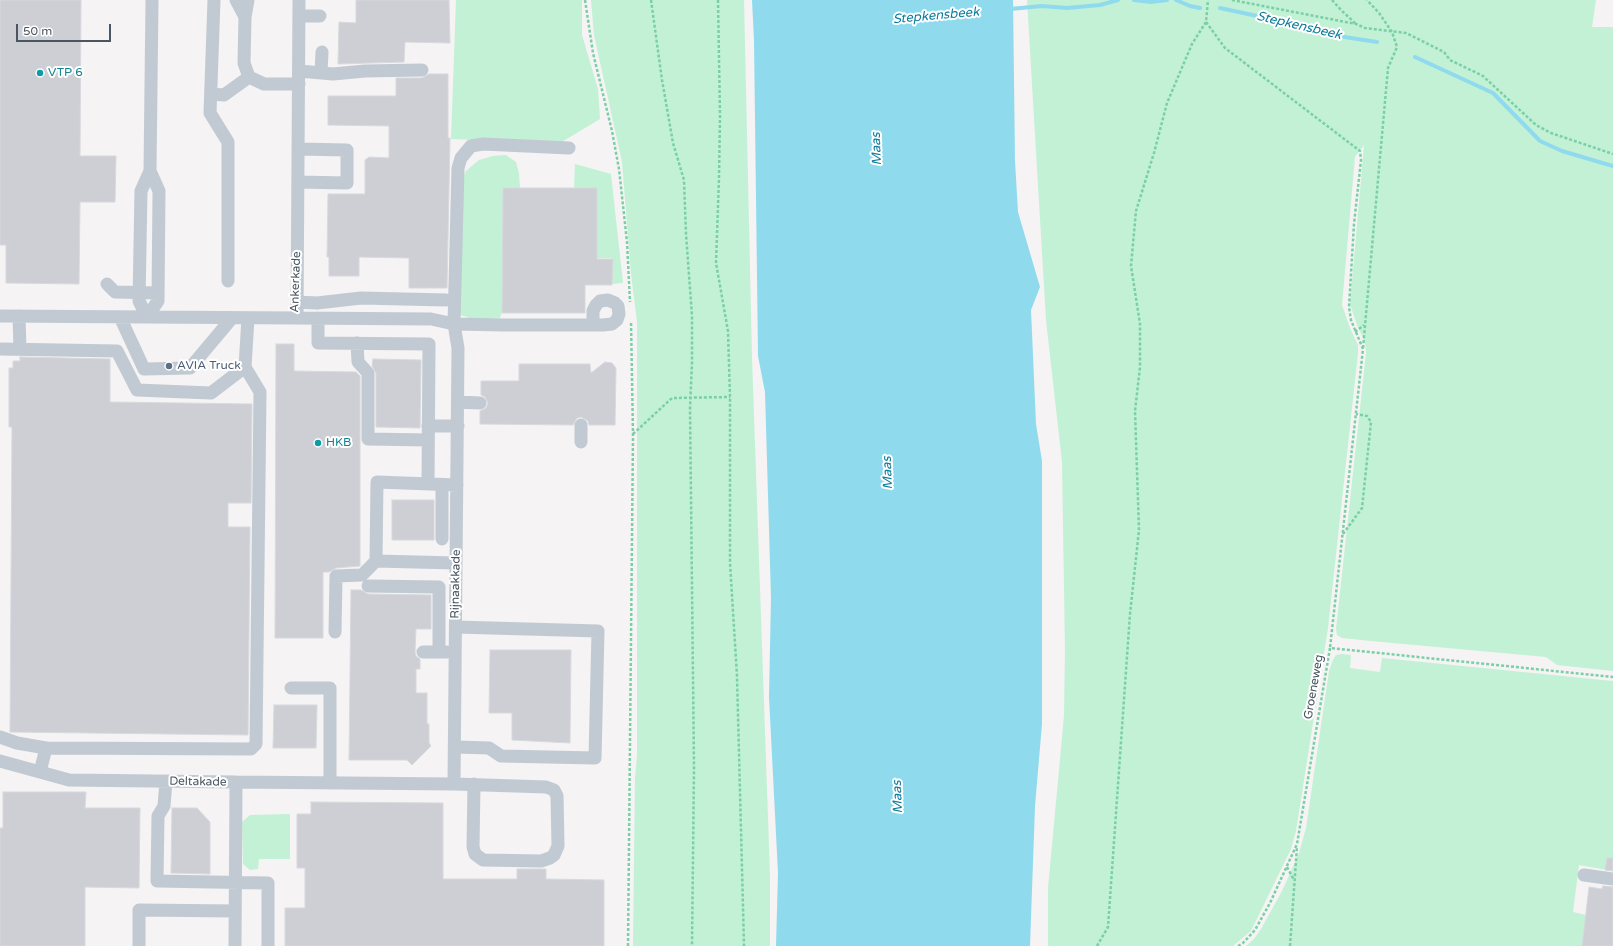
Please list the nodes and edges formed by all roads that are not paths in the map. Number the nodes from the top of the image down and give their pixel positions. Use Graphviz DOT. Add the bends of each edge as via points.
graph roads {
  1 [pos="214,0"];
  2 [pos="236,0"];
  3 [pos="248,0"];
  4 [pos="299,0"];
  5 [pos="152,1"];
  6 [pos="299,16"];
  7 [pos="320,16"];
  8 [pos="245,17"];
  9 [pos="322,52"];
  10 [pos="422,70"];
  11 [pos="321,73"];
  12 [pos="249,77"];
  13 [pos="299,78"];
  14 [pos="211,94"];
  15 [pos="568,148"];
  16 [pos="298,149"];
  17 [pos="150,171"];
  18 [pos="298,182"];
  19 [pos="228,281"];
  20 [pos="107,284"];
  21 [pos="139,292"];
  22 [pos="158,293"];
  23 [pos="446,300"];
  24 [pos="297,302"];
  25 [pos="0,316"];
  26 [pos="19,316"];
  27 [pos="120,317"];
  28 [pos="147,317"];
  29 [pos="232,318"];
  30 [pos="248,318"];
  31 [pos="296,318"];
  32 [pos="318,318"];
  33 [pos="454,324"];
  34 [pos="593,325"];
  35 [pos="357,343"];
  36 [pos="0,349"];
  37 [pos="20,349"];
  38 [pos="245,367"];
  39 [pos="458,402"];
  40 [pos="480,404"];
  41 [pos="581,425"];
  42 [pos="428,426"];
  43 [pos="458,426"];
  44 [pos="428,440"];
  45 [pos="581,442"];
  46 [pos="428,484"];
  47 [pos="442,485"];
  48 [pos="457,485"];
  49 [pos="442,539"];
  50 [pos="376,561"];
  51 [pos="456,563"];
  52 [pos="368,586"];
  53 [pos="456,627"];
  54 [pos="335,632"];
  55 [pos="423,652"];
  56 [pos="439,652"];
  57 [pos="456,652"];
  58 [pos="291,688"];
  59 [pos="0,737"];
  60 [pos="456,747"];
  61 [pos="46,748"];
  62 [pos="0,761"];
  63 [pos="40,772"];
  64 [pos="166,781"];
  65 [pos="236,782"];
  66 [pos="330,782"];
  67 [pos="454,784"];
  68 [pos="474,784"];
  69 [pos="1584,875"];
  70 [pos="1613,879"];
  71 [pos="235,882"];
  72 [pos="235,911"];
  73 [pos="139,946"];
  74 [pos="235,946"];
  75 [pos="268,946"];
  1 -- 14 [label="street"];
  2 -- 8 [label="street"];
  3 -- 8 [label="street"];
  4 -- 6 [label="street, Ankerkade"];
  5 -- 17 [label="street"];
  6 -- 7 [label="street"];
  6 -- 13 [label="street, Ankerkade"];
  8 -- 12 [label="street" via="244,63"];
  9 -- 11 [label="street"];
  10 -- 11 [label="street"];
  11 -- 13 [label="street"];
  12 -- 13 [label="street" via="264,84"];
  12 -- 14 [label="street" via="224,95"];
  13 -- 16 [label="street, Ankerkade"];
  14 -- 19 [label="street" via="210,113 228,142"];
  15 -- 33 [label="street, Rijnaakkade" via="483,144 471,146 461,158 458,168"];
  16 -- 18 [label="street, Ankerkade"];
  16 -- 18 [label="street" via="347,150 346,183"];
  17 -- 21 [label="street" via="141,191"];
  17 -- 22 [label="street" via="159,191"];
  18 -- 24 [label="street, Ankerkade"];
  20 -- 21 [label="street" via="115,292"];
  21 -- 22 [label="street"];
  21 -- 28 [label="street" via="139,301"];
  22 -- 28 [label="street" via="158,301"];
  23 -- 24 [label="street" via="361,298 317,303"];
  24 -- 31 [label="street, Ankerkade"];
  25 -- 26 [label="street, Ankerkade"];
  26 -- 27 [label="street, Ankerkade"];
  26 -- 37 [label="street"];
  27 -- 28 [label="street, Ankerkade"];
  27 -- 29 [label="street" via="144,369 190,368"];
  28 -- 29 [label="street, Ankerkade"];
  29 -- 30 [label="street, Ankerkade"];
  30 -- 31 [label="street, Ankerkade"];
  30 -- 38 [label="street"];
  31 -- 32 [label="street"];
  32 -- 33 [label="street" via="431,319"];
  32 -- 35 [label="street" via="318,343"];
  33 -- 34 [label="street"];
  33 -- 39 [label="street, Rijnaakkade" via="458,348"];
  35 -- 42 [label="street" via="429,344"];
  35 -- 44 [label="street" via="358,362 368,372 368,439"];
  36 -- 37 [label="street"];
  37 -- 38 [label="street" via="117,352 137,390 212,393"];
  38 -- 61 [label="street" via="260,392 256,744 251,749"];
  39 -- 40 [label="street"];
  39 -- 43 [label="street, Rijnaakkade"];
  41 -- 45 [label="street"];
  42 -- 43 [label="street"];
  42 -- 44 [label="street"];
  43 -- 48 [label="street, Rijnaakkade"];
  44 -- 46 [label="street"];
  46 -- 47 [label="street"];
  46 -- 50 [label="street" via="377,482"];
  47 -- 48 [label="street"];
  47 -- 49 [label="street"];
  48 -- 51 [label="street, Rijnaakkade"];
  50 -- 51 [label="street"];
  50 -- 54 [label="street" via="362,575 336,576"];
  51 -- 53 [label="street, Rijnaakkade"];
  52 -- 56 [label="street" via="439,587"];
  53 -- 57 [label="street, Rijnaakkade"];
  53 -- 60 [label="street" via="598,631 595,758 501,756 489,748"];
  55 -- 56 [label="street"];
  56 -- 57 [label="street"];
  57 -- 60 [label="street, Rijnaakkade"];
  58 -- 66 [label="street" via="330,688"];
  59 -- 61 [label="street"];
  60 -- 67 [label="street, Rijnaakkade"];
  61 -- 63 [label="street"];
  62 -- 63 [label="street, Deltakade"];
  63 -- 64 [label="street, Deltakade" via="69,780"];
  64 -- 65 [label="street, Deltakade"];
  64 -- 71 [label="street" via="164,806 158,816 157,881"];
  65 -- 66 [label="street"];
  65 -- 71 [label="street, Deltakade"];
  66 -- 67 [label="street"];
  67 -- 68 [label="street"];
  68 -- 68 [label="street" via="475,854 483,860 503,861 541,861 554,855 558,846 557,796 554,790 546,787"];
  69 -- 70 [label="street"];
  71 -- 72 [label="street, Deltakade"];
  71 -- 75 [label="street" via="268,882"];
  72 -- 73 [label="street" via="139,910"];
  72 -- 74 [label="street, Deltakade"];
}
